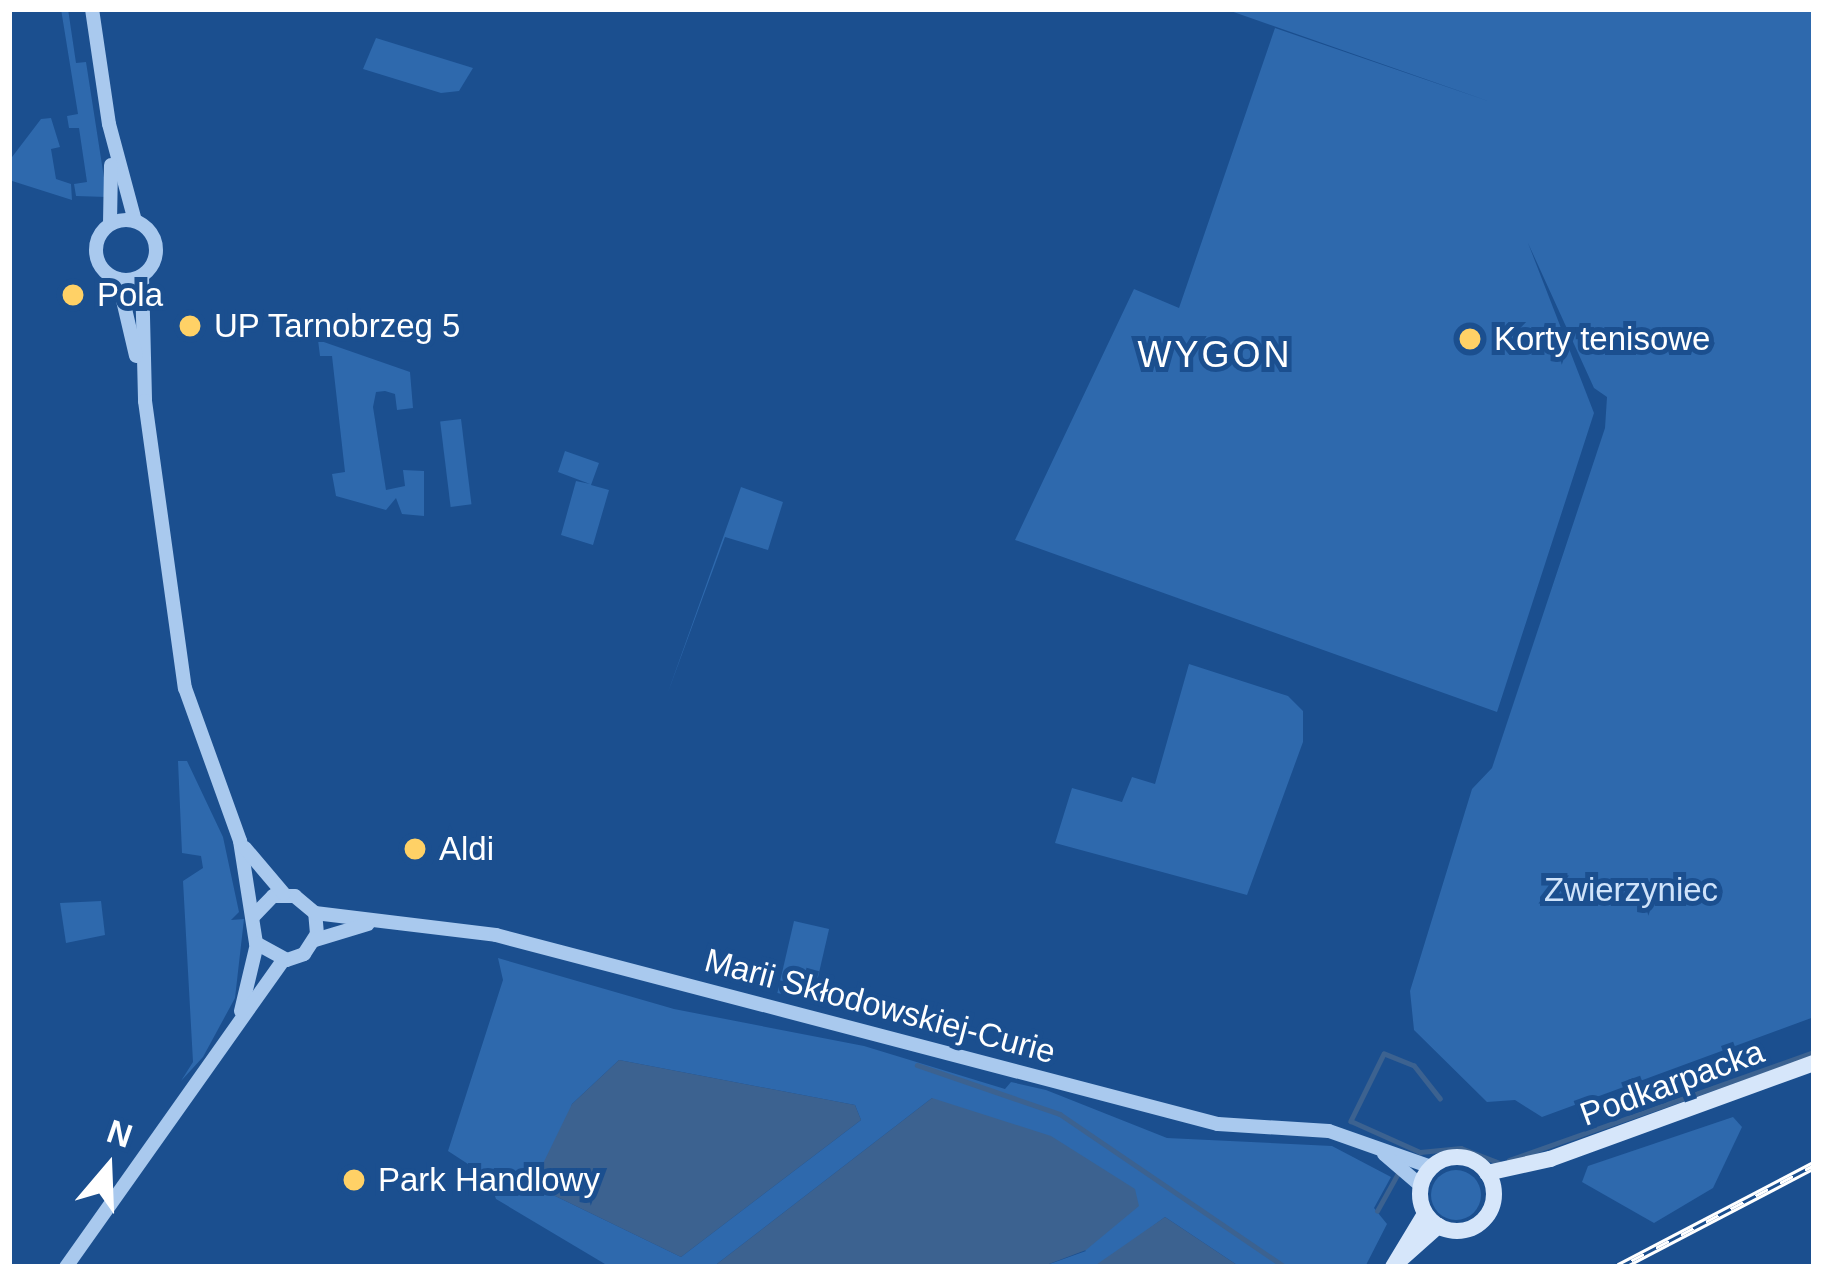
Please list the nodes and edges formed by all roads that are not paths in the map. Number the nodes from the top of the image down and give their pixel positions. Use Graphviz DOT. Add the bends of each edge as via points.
graph roads {
  1 [pos="92,9"];
  2 [pos="109,124"];
  3 [pos="135,220"];
  4 [pos="110,223"];
  5 [pos="142,276"];
  6 [pos="118,279"];
  7 [pos="145,401"];
  8 [pos="240,840"];
  9 [pos="284,894"];
  10 [pos="315,913"];
  11 [pos="254,917"];
  12 [pos="385,920"];
  13 [pos="315,940"];
  14 [pos="257,944"];
  15 [pos="283,960"];
  16 [pos="240,1016"];
  17 [pos="1814,1063"];
  18 [pos="1380,1151"];
  19 [pos="1431,1167"];
  20 [pos="1490,1181"];
  21 [pos="1420,1185"];
  22 [pos="1432,1220"];
  23 [pos="1395,1265"];
  24 [pos="66,1267"];
  1 -- 2 [label="street"];
  2 -- 3 [label="street"];
  2 -- 4 [label="street"];
  3 -- 4 [label="street"];
  3 -- 5 [label="street" via="156,245"];
  4 -- 6 [label="street" via="96,254"];
  5 -- 6 [label="street"];
  5 -- 7 [label="street"];
  6 -- 7 [label="street"];
  7 -- 8 [label="street" via="185,688"];
  8 -- 9 [label="street"];
  8 -- 11 [label="street"];
  9 -- 10 [label="street"];
  9 -- 11 [label="street"];
  10 -- 12 [label="street, Marii Skłodowskiej-Curie"];
  10 -- 13 [label="street"];
  11 -- 14 [label="street"];
  12 -- 13 [label="street"];
  12 -- 18 [label="street, Marii Skłodowskiej-Curie" via="473,930 626,967 1218,1124 1329,1131"];
  13 -- 15 [label="street"];
  14 -- 15 [label="street"];
  14 -- 16 [label="street"];
  15 -- 16 [label="street"];
  16 -- 24 [label="street"];
  17 -- 20 [label="main road, Podkarpacka"];
  18 -- 19 [label="street"];
  18 -- 21 [label="street"];
  19 -- 20 [label="main road" via="1465,1158"];
  19 -- 21 [label="main road"];
  20 -- 22 [label="main road" via="1477,1225"];
  21 -- 22 [label="main road"];
  22 -- 23 [label="main road"];
}
